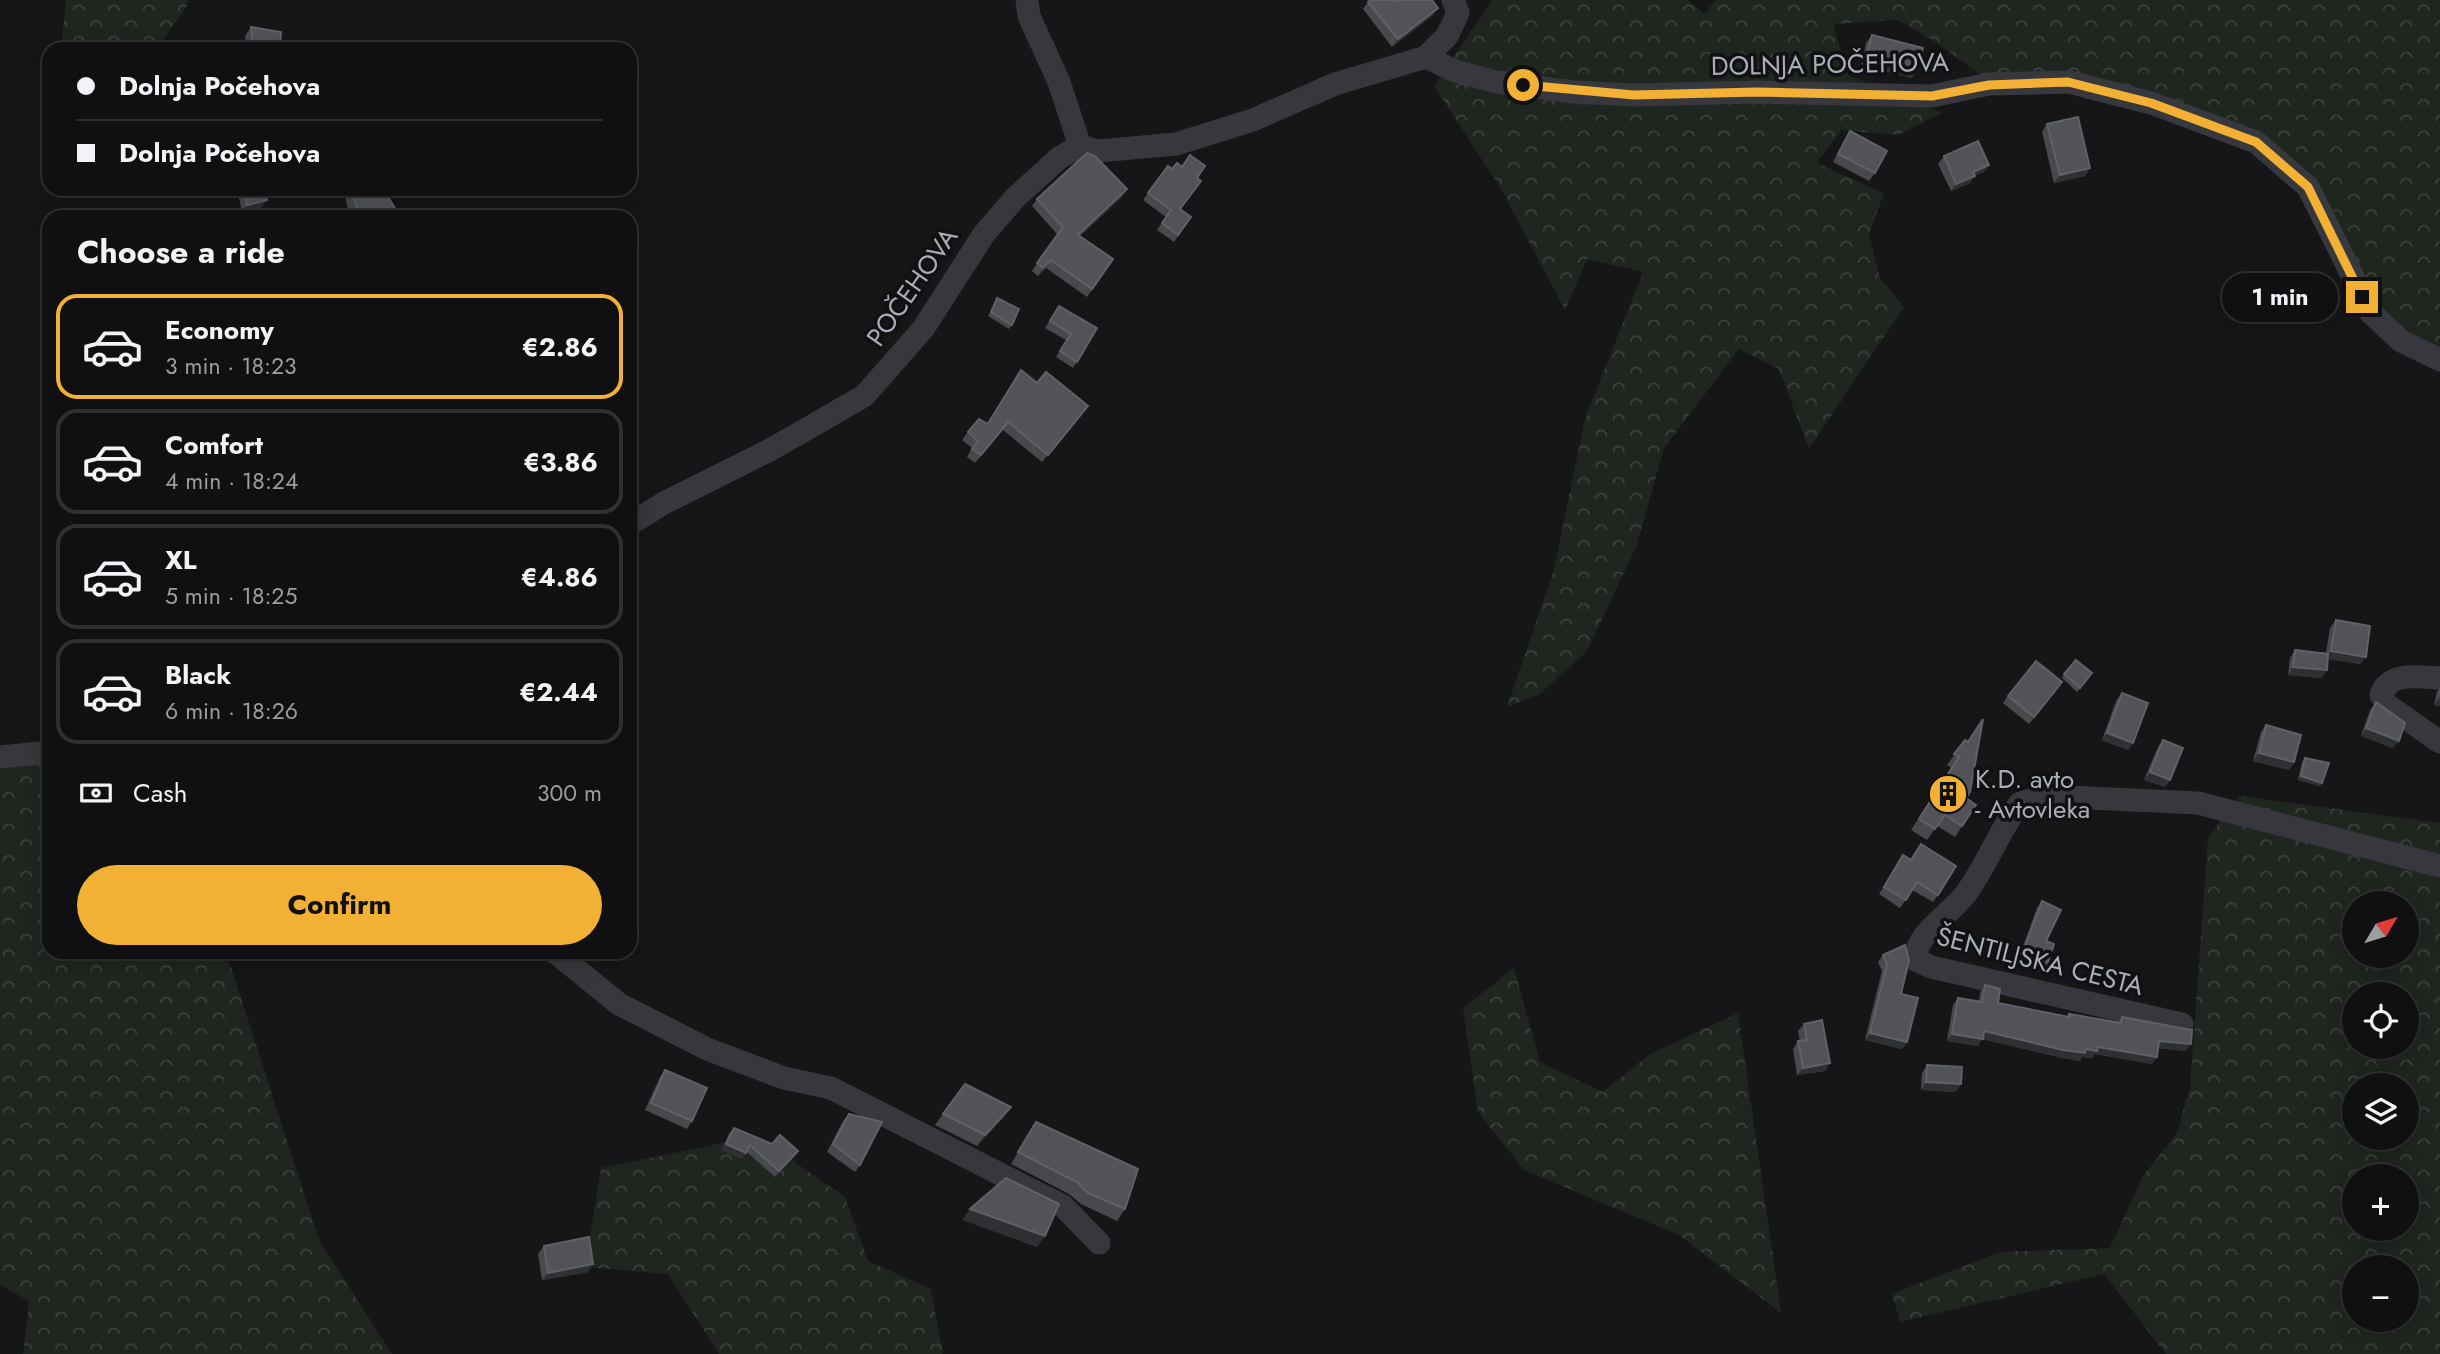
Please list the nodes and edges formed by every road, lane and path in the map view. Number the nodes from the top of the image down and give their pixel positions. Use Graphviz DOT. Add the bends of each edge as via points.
graph roads {
  1 [pos="1027,0"];
  2 [pos="1453,0"];
  3 [pos="1426,57"];
  4 [pos="1080,146"];
  5 [pos="2440,359"];
  6 [pos="637,520"];
  7 [pos="2440,678"];
  8 [pos="2440,742"];
  9 [pos="42,753"];
  10 [pos="0,757"];
  11 [pos="2440,866"];
  12 [pos="564,959"];
  13 [pos="2182,1024"];
  14 [pos="1099,1243"];
  1 -- 4 [label="street" via="1029,16 1059,82"];
  2 -- 3 [label="street" via="1458,13 1447,36"];
  3 -- 4 [label="street" via="1176,144 1098,151"];
  3 -- 5 [label="street, DOLNJA POČEHOVA" via="1454,71 1497,82 1574,92 1932,96 1989,85 2068,82 2151,103 2256,142 2308,187 2371,313 2401,341"];
  4 -- 6 [label="street, POČEHOVA" via="1059,158 1016,197 984,234 923,329 864,396"];
  7 -- 8 [label="street" via="2397,678 2384,685 2381,695 2387,705"];
  9 -- 10 [label="street"];
  11 -- 13 [label="street, ŠENTILJSKA CESTA" via="2198,803 2046,796 2020,803 1964,895 1920,941 1915,953 1916,960 1931,967"];
  12 -- 14 [label="street" via="619,1004 707,1049 785,1078 831,1088 1063,1206"];
}
